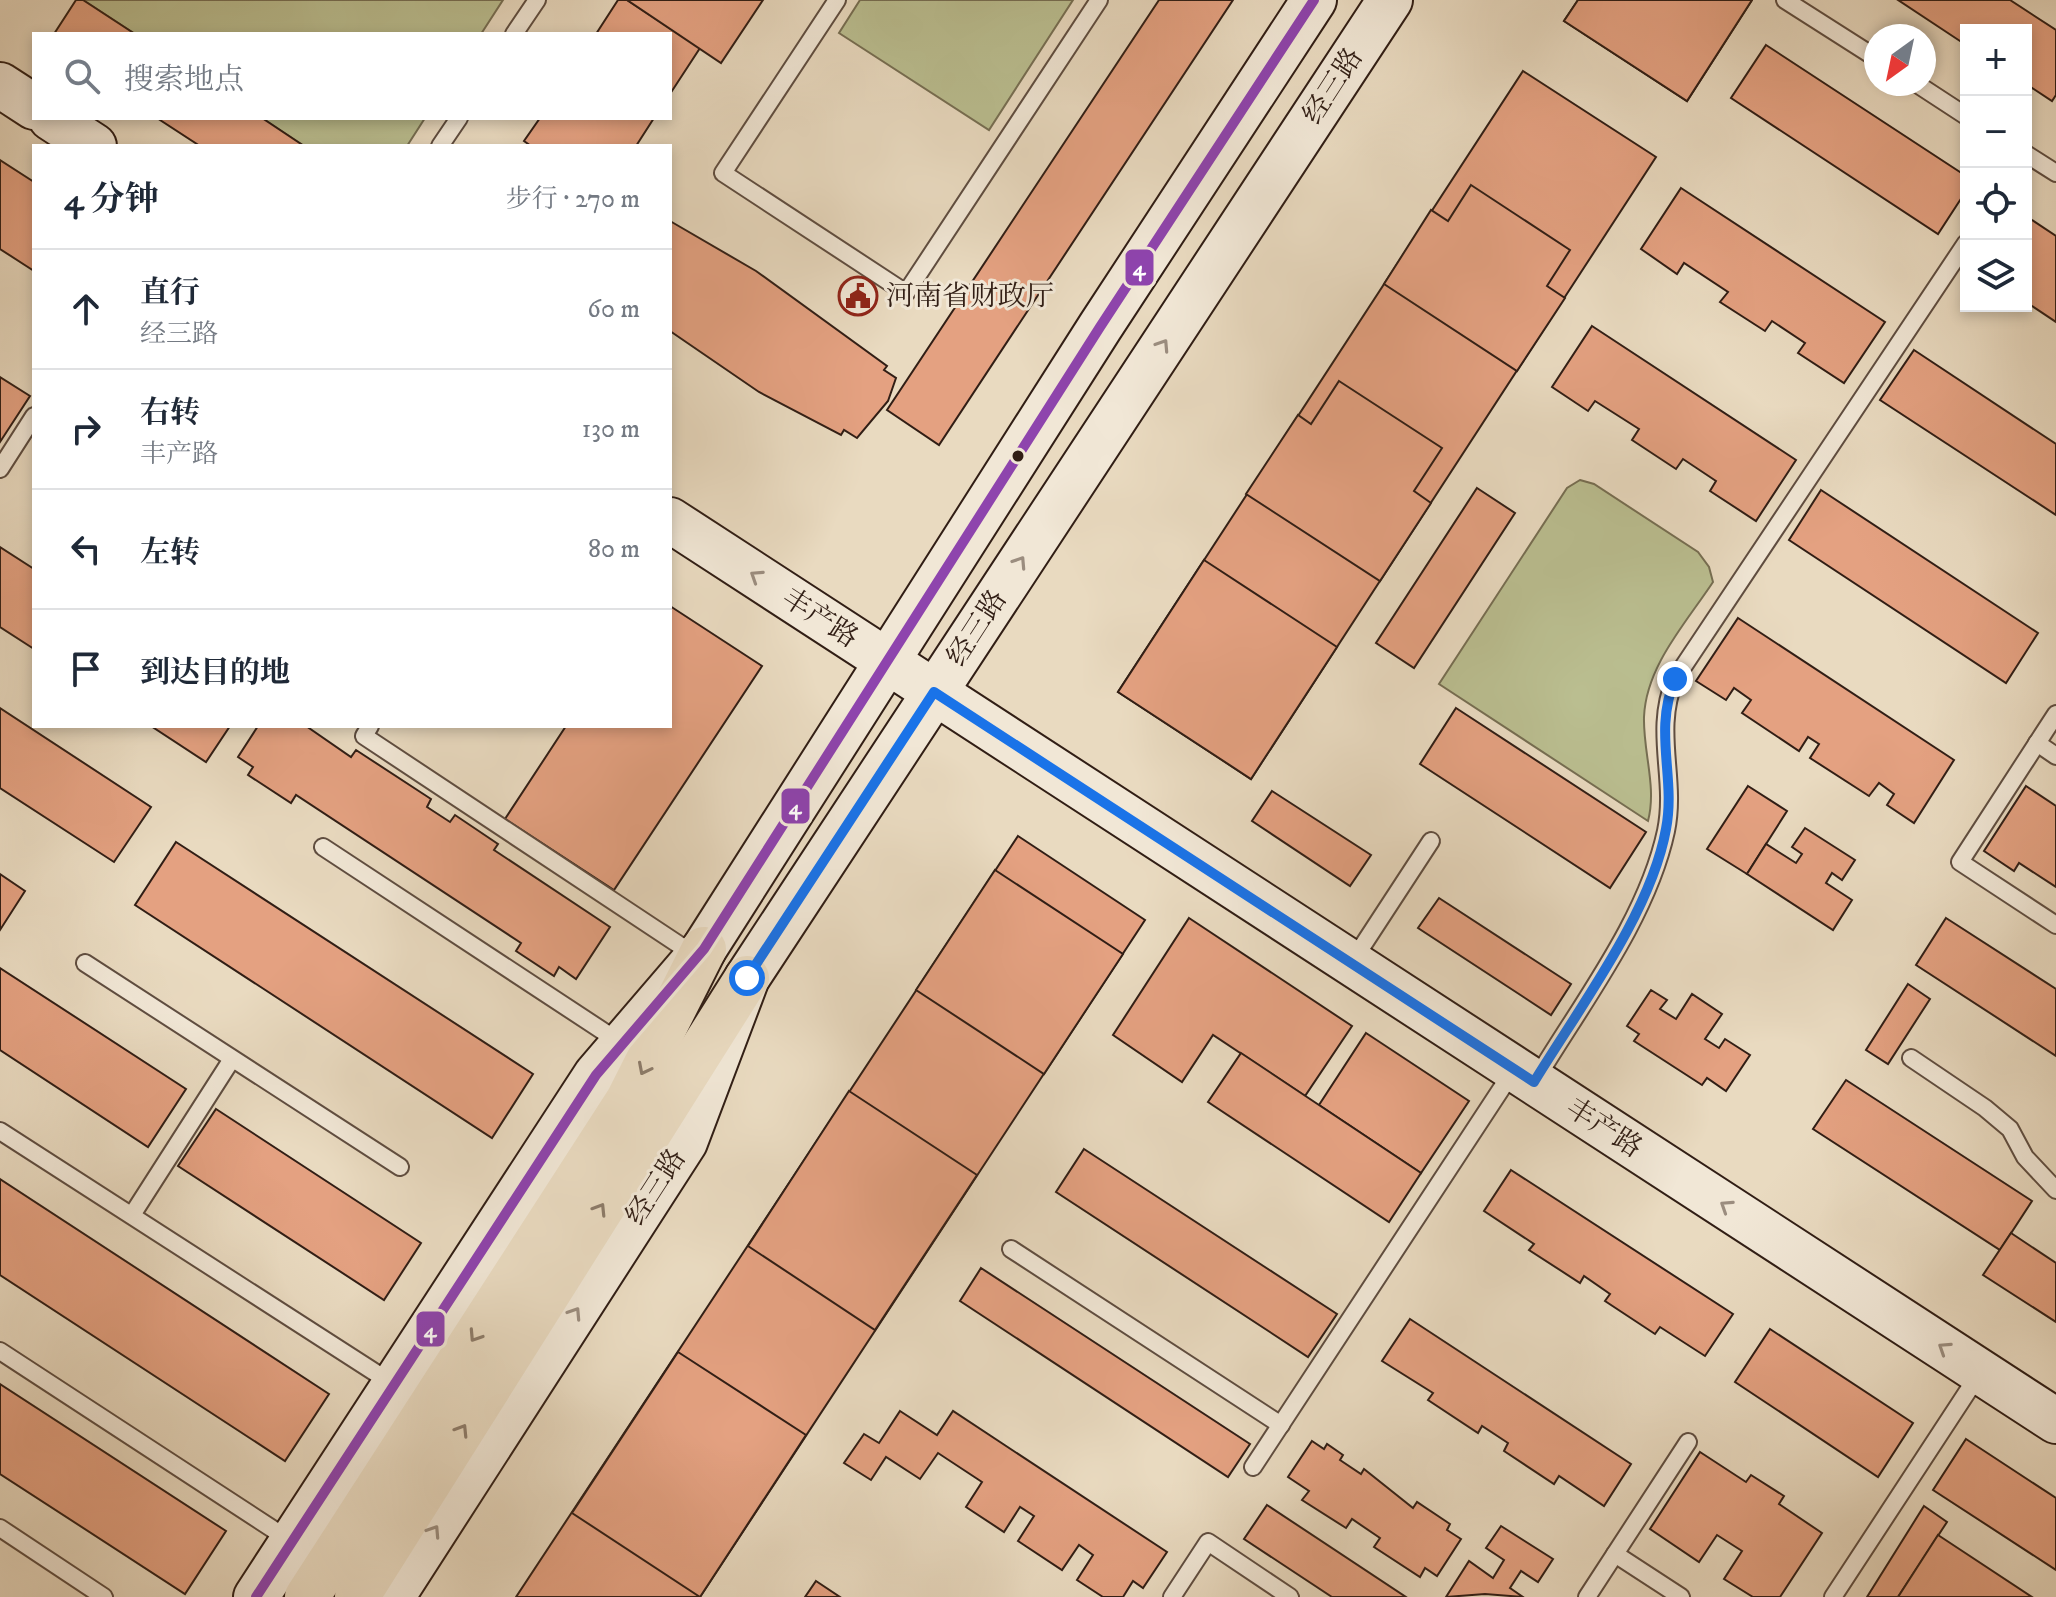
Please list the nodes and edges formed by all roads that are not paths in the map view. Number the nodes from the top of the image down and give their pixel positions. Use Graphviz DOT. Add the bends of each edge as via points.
graph roads {
  1 [pos="537,0"];
  2 [pos="837,0"];
  3 [pos="1099,0"];
  4 [pos="1314,0"];
  5 [pos="1390,0"];
  6 [pos="1785,0"];
  7 [pos="515,32"];
  8 [pos="1864,50"];
  9 [pos="0,85"];
  10 [pos="1935,96"];
  11 [pos="32,106"];
  12 [pos="1960,112"];
  13 [pos="54,120"];
  14 [pos="458,120"];
  15 [pos="91,144"];
  16 [pos="441,144"];
  17 [pos="2032,158"];
  18 [pos="2056,173"];
  19 [pos="1960,252"];
  20 [pos="32,419"];
  21 [pos="0,469"];
  22 [pos="672,521"];
  23 [pos="887,661"];
  24 [pos="934,692"];
  25 [pos="2056,714"];
  26 [pos="369,728"];
  27 [pos="2037,743"];
  28 [pos="2056,756"];
  29 [pos="1431,841"];
  30 [pos="323,847"];
  31 [pos="2056,925"];
  32 [pos="701,953"];
  33 [pos="85,963"];
  34 [pos="1351,963"];
  35 [pos="747,978"];
  36 [pos="623,1044"];
  37 [pos="1911,1058"];
  38 [pos="232,1059"];
  39 [pos="1524,1076"];
  40 [pos="0,1131"];
  41 [pos="400,1167"];
  42 [pos="2056,1190"];
  43 [pos="132,1215"];
  44 [pos="1011,1249"];
  45 [pos="0,1351"];
  46 [pos="1981,1372"];
  47 [pos="394,1384"];
  48 [pos="2056,1421"];
  49 [pos="1281,1425"];
  50 [pos="1688,1442"];
  51 [pos="1253,1467"];
  52 [pos="0,1528"];
  53 [pos="1615,1554"];
  54 [pos="339,1582"];
  55 [pos="104,1597"];
  56 [pos="256,1597"];
  57 [pos="1172,1597"];
  58 [pos="1290,1597"];
  59 [pos="1587,1597"];
  60 [pos="1681,1597"];
  61 [pos="1833,1597"];
  1 -- 7 [label="lane"];
  2 -- 3 [label="lane" via="723,173 906,293"];
  4 -- 23 [label="main road, 经三路"];
  24 -- 5 [label="main road, 经三路, one-way"];
  6 -- 8 [label="lane"];
  9 -- 11 [label="main road"];
  10 -- 12 [label="lane"];
  13 -- 15 [label="main road"];
  14 -- 16 [label="lane"];
  17 -- 18 [label="lane"];
  19 -- 39 [label="lane" via="1675,679 1663,737 1667,828 1652,879 1637,911"];
  20 -- 21 [label="lane"];
  23 -- 22 [label="main road, 丰产路, one-way"];
  23 -- 24 [label="main road, 丰产路"];
  23 -- 32 [label="main road, 经三路"];
  24 -- 34 [label="main road, 丰产路"];
  24 -- 35 [label="main road, 经三路"];
  25 -- 27 [label="lane"];
  26 -- 32 [label="lane" via="364,736"];
  27 -- 28 [label="lane"];
  27 -- 31 [label="lane" via="1960,862"];
  29 -- 34 [label="lane"];
  30 -- 36 [label="lane"];
  32 -- 36 [label="main road, 经三路"];
  32 -- 54 [label="highway, one-way" via="628,1100"];
  33 -- 38 [label="lane"];
  34 -- 39 [label="main road, 丰产路"];
  54 -- 35 [label="highway, one-way"];
  36 -- 47 [label="main road, 经三路" via="596,1075"];
  37 -- 42 [label="lane" via="2010,1129 2025,1157"];
  38 -- 41 [label="lane"];
  38 -- 43 [label="lane"];
  46 -- 39 [label="main road, 丰产路, one-way"];
  39 -- 49 [label="lane"];
  40 -- 43 [label="lane"];
  43 -- 47 [label="lane"];
  44 -- 49 [label="lane"];
  45 -- 54 [label="lane"];
  46 -- 48 [label="main road, 丰产路"];
  46 -- 61 [label="lane"];
  47 -- 54 [label="main road, 经三路"];
  49 -- 51 [label="lane"];
  50 -- 53 [label="lane"];
  52 -- 55 [label="lane"];
  53 -- 59 [label="lane"];
  53 -- 60 [label="lane"];
  54 -- 56 [label="main road, 经三路"];
  57 -- 58 [label="lane" via="1208,1542"];
}
